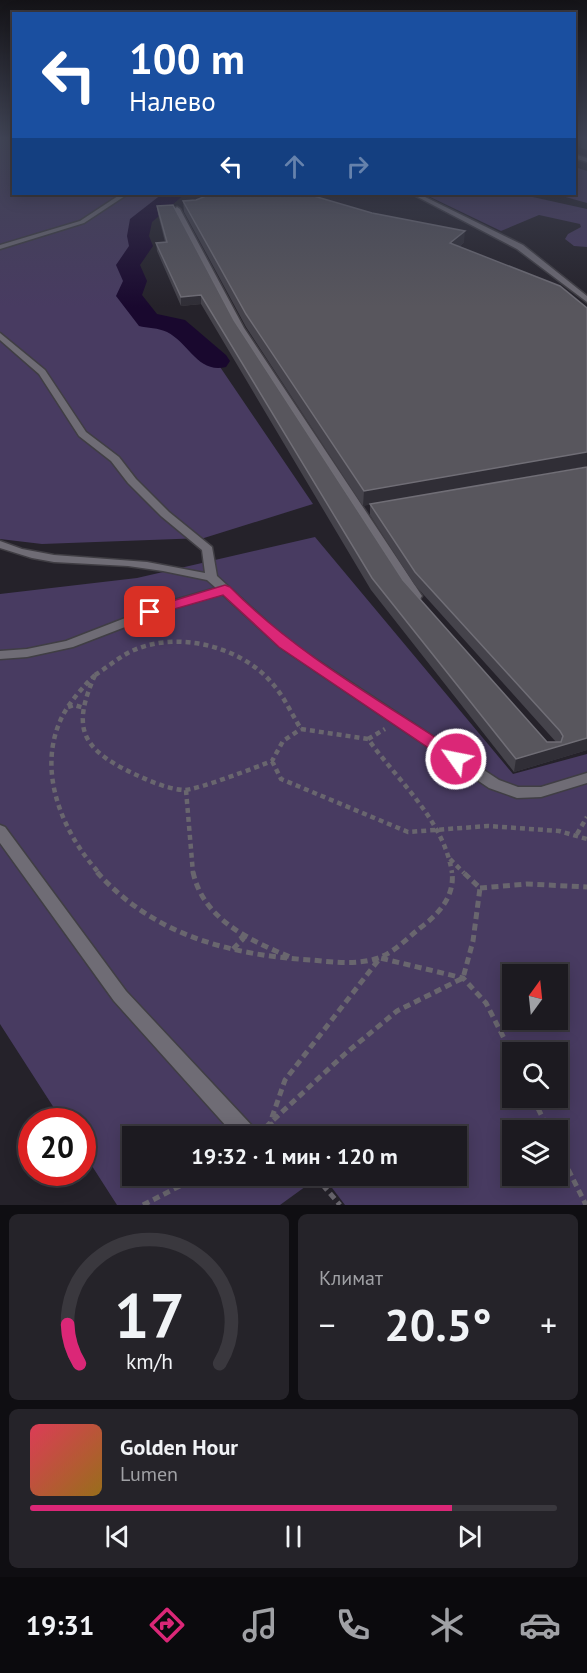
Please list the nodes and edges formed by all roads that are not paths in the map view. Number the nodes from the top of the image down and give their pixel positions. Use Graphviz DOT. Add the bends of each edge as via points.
graph roads {
  1 [pos="123,195"];
  2 [pos="417,195"];
  3 [pos="177,209"];
  4 [pos="0,247"];
  5 [pos="587,300"];
  6 [pos="0,336"];
  7 [pos="0,544"];
  8 [pos="211,578"];
  9 [pos="225,590"];
  10 [pos="424,605"];
  11 [pos="0,655"];
  12 [pos="587,778"];
  13 [pos="0,831"];
  14 [pos="248,1126"];
  1 -- 4 [label="lane" via="82,222"];
  2 -- 5 [label="lane" via="520,247"];
  3 -- 10 [label="lane" via="240,328 367,510 408,587"];
  6 -- 8 [label="lane" via="42,372 82,434 116,459 132,482 208,549"];
  7 -- 8 [label="lane" via="20,554 55,560 146,565"];
  8 -- 9 [label="lane"];
  9 -- 11 [label="lane" via="168,606 69,644"];
  9 -- 12 [label="lane" via="284,644 494,784 517,793 541,792"];
  13 -- 14 [label="lane" via="120,996"];
}
